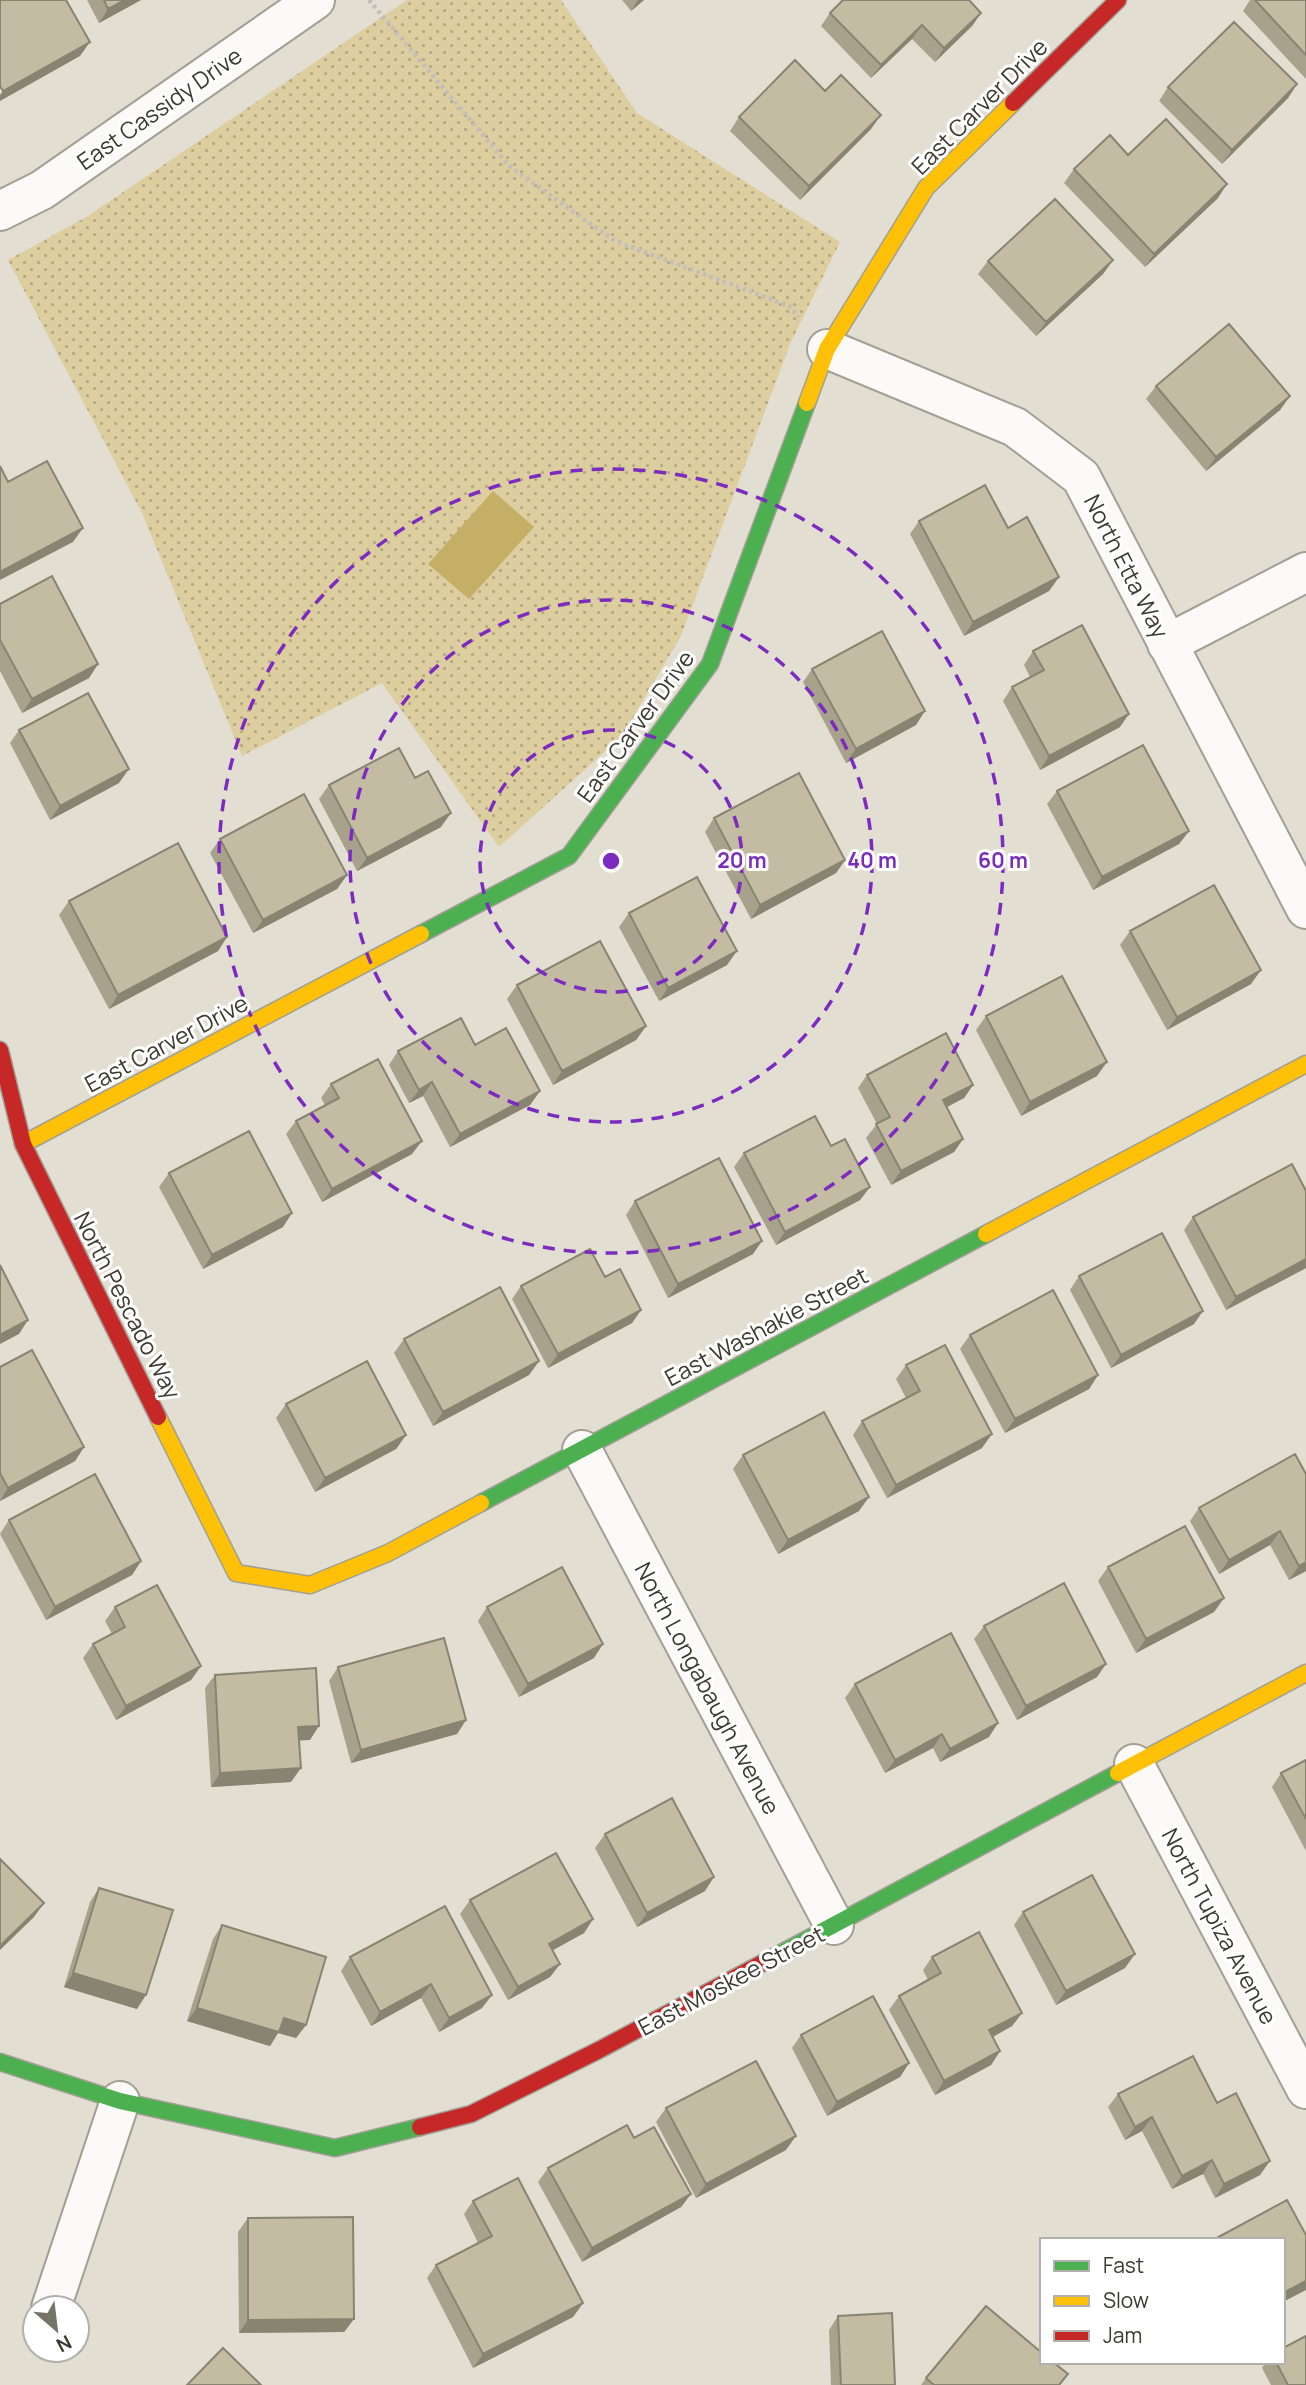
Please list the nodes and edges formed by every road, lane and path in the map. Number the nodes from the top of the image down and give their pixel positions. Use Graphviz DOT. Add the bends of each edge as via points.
graph roads {
  1 [pos="315,0"];
  2 [pos="369,0"];
  3 [pos="1118,0"];
  4 [pos="0,211"];
  5 [pos="827,349"];
  6 [pos="1306,572"];
  7 [pos="1167,645"];
  8 [pos="1306,909"];
  9 [pos="0,1050"];
  10 [pos="1306,1065"];
  11 [pos="23,1144"];
  12 [pos="582,1450"];
  13 [pos="236,1573"];
  14 [pos="1306,1673"];
  15 [pos="1134,1764"];
  16 [pos="834,1925"];
  17 [pos="0,2062"];
  18 [pos="1306,2089"];
  19 [pos="120,2101"];
  20 [pos="56,2294"];
  1 -- 4 [label="street, East Cassidy Drive" via="42,190"];
  2 -- 5 [label="path" via="509,166 615,242 789,306"];
  3 -- 5 [label="street, East Carver Drive" via="926,188"];
  5 -- 7 [label="street, North Etta Way" via="1015,427 1081,477"];
  5 -- 11 [label="street, East Carver Drive" via="710,664 569,856"];
  6 -- 7 [label="street"];
  7 -- 8 [label="street, North Etta Way"];
  9 -- 11 [label="street, North Pescado Way"];
  10 -- 12 [label="street, East Washakie Street"];
  11 -- 13 [label="street, North Pescado Way"];
  12 -- 13 [label="street, East Washakie Street" via="388,1553 310,1585"];
  12 -- 16 [label="street, North Longabaugh Avenue"];
  14 -- 15 [label="street, East Moskee Street"];
  15 -- 16 [label="street, East Moskee Street"];
  15 -- 18 [label="street, North Tupiza Avenue"];
  16 -- 19 [label="street, East Moskee Street" via="471,2114 335,2148"];
  17 -- 19 [label="street, East Moskee Street"];
  19 -- 20 [label="street"];
}
